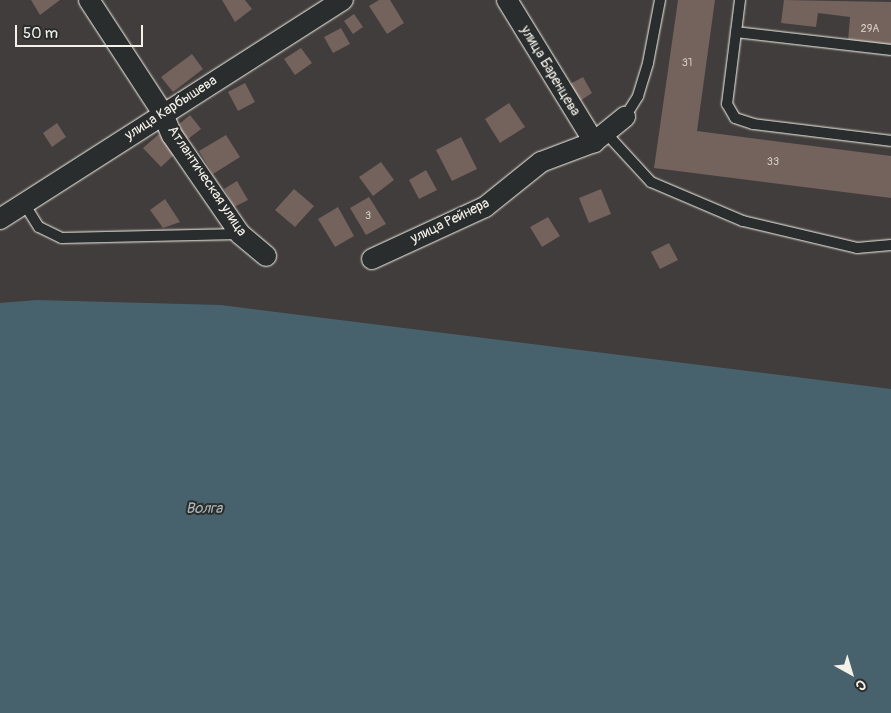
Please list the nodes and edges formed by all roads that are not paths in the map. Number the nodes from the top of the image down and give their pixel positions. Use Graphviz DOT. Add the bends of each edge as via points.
graph roads {
  1 [pos="89,0"];
  2 [pos="343,0"];
  3 [pos="507,0"];
  4 [pos="660,0"];
  5 [pos="740,0"];
  6 [pos="736,32"];
  7 [pos="891,50"];
  8 [pos="162,112"];
  9 [pos="625,117"];
  10 [pos="599,137"];
  11 [pos="891,141"];
  12 [pos="25,205"];
  13 [pos="0,219"];
  14 [pos="240,234"];
  15 [pos="891,245"];
  16 [pos="266,256"];
  17 [pos="372,259"];
  1 -- 8 [label="street, Атлантическая улица"];
  2 -- 8 [label="street, улица Карбышева"];
  3 -- 10 [label="street, улица Баренцева"];
  4 -- 9 [label="lane" via="648,63 638,96"];
  5 -- 6 [label="lane"];
  6 -- 7 [label="lane"];
  6 -- 11 [label="lane" via="727,104 735,118 752,124"];
  8 -- 12 [label="street, улица Карбышева"];
  8 -- 14 [label="street, Атлантическая улица" via="172,136"];
  9 -- 10 [label="street, улица Рейнера"];
  10 -- 15 [label="lane" via="651,182 743,221 857,248"];
  10 -- 17 [label="street, улица Рейнера" via="541,162 485,207"];
  12 -- 13 [label="street, улица Карбышева"];
  12 -- 14 [label="lane" via="39,227 62,238"];
  14 -- 16 [label="street, Атлантическая улица"];
}
